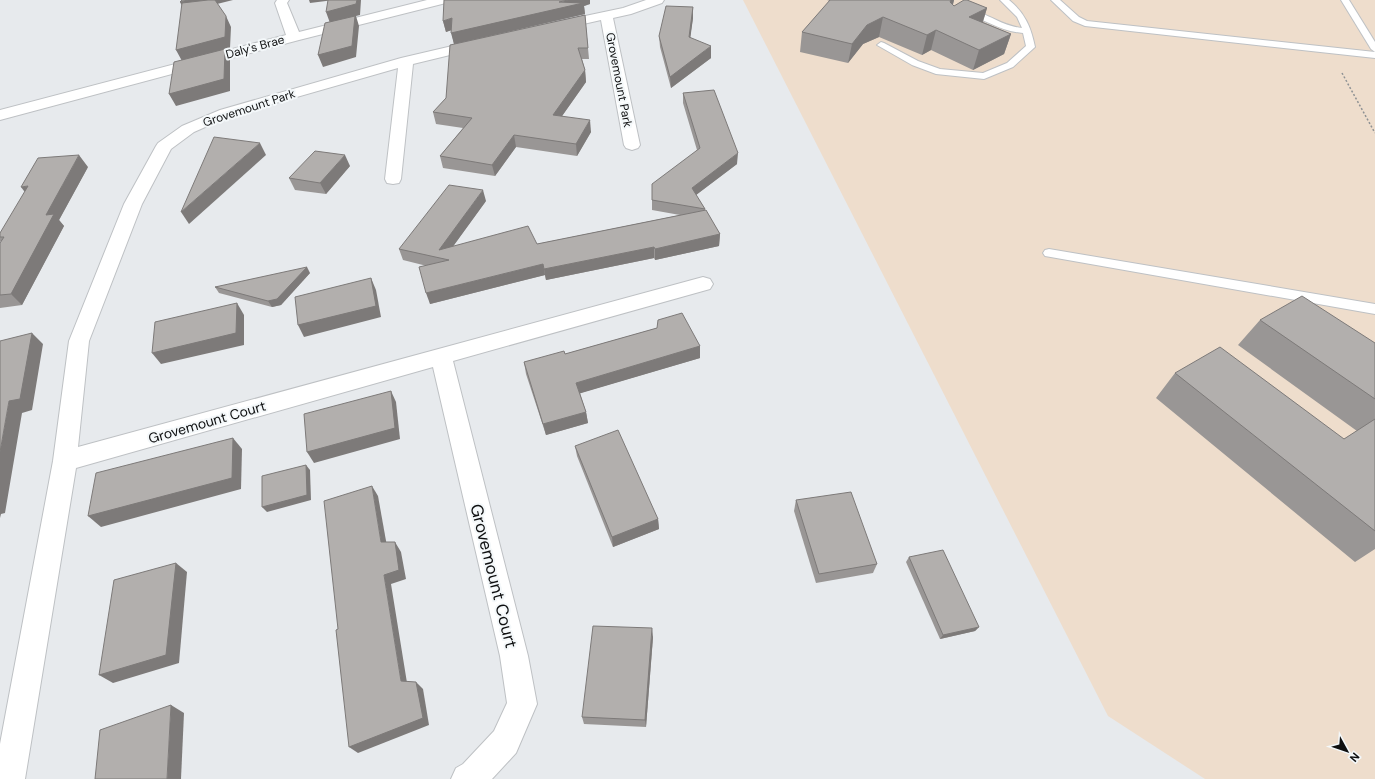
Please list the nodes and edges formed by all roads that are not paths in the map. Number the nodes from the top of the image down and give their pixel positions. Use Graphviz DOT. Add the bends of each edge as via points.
graph roads {
  1 [pos="283,0"];
  2 [pos="442,0"];
  3 [pos="658,0"];
  4 [pos="1004,0"];
  5 [pos="1055,0"];
  6 [pos="1345,0"];
  7 [pos="957,14"];
  8 [pos="606,15"];
  9 [pos="544,29"];
  10 [pos="1027,31"];
  11 [pos="294,37"];
  12 [pos="491,41"];
  13 [pos="881,45"];
  14 [pos="1375,49"];
  15 [pos="1375,56"];
  16 [pos="406,60"];
  17 [pos="0,115"];
  18 [pos="632,145"];
  19 [pos="393,179"];
  20 [pos="1049,253"];
  21 [pos="702,284"];
  22 [pos="1375,309"];
  23 [pos="441,357"];
  24 [pos="65,462"];
  25 [pos="9,779"];
  26 [pos="467,779"];
  1 -- 11 [label="street" via="281,3"];
  2 -- 11 [label="street, Daly's Brae"];
  3 -- 8 [label="street, Grovemount Park"];
  4 -- 10 [label="lane" via="1024,19"];
  5 -- 15 [label="lane" via="1076,20 1085,23"];
  6 -- 14 [label="lane"];
  7 -- 10 [label="lane" via="975,13 1001,26"];
  8 -- 9 [label="street, Grovemount Park"];
  8 -- 18 [label="street, Grovemount Park"];
  10 -- 13 [label="lane" via="1031,47 1010,65 984,76 939,72"];
  11 -- 17 [label="street, Daly's Brae"];
  12 -- 16 [label="street, Grovemount Park"];
  16 -- 19 [label="street"];
  16 -- 24 [label="street, Grovemount Park" via="225,113 188,129 164,146 133,204 79,341"];
  20 -- 22 [label="lane"];
  21 -- 23 [label="street, Grovemount Court"];
  23 -- 24 [label="street, Grovemount Court"];
  23 -- 26 [label="street, Grovemount Court" via="514,656 522,704 505,742 474,775"];
  24 -- 25 [label="street"];
}
